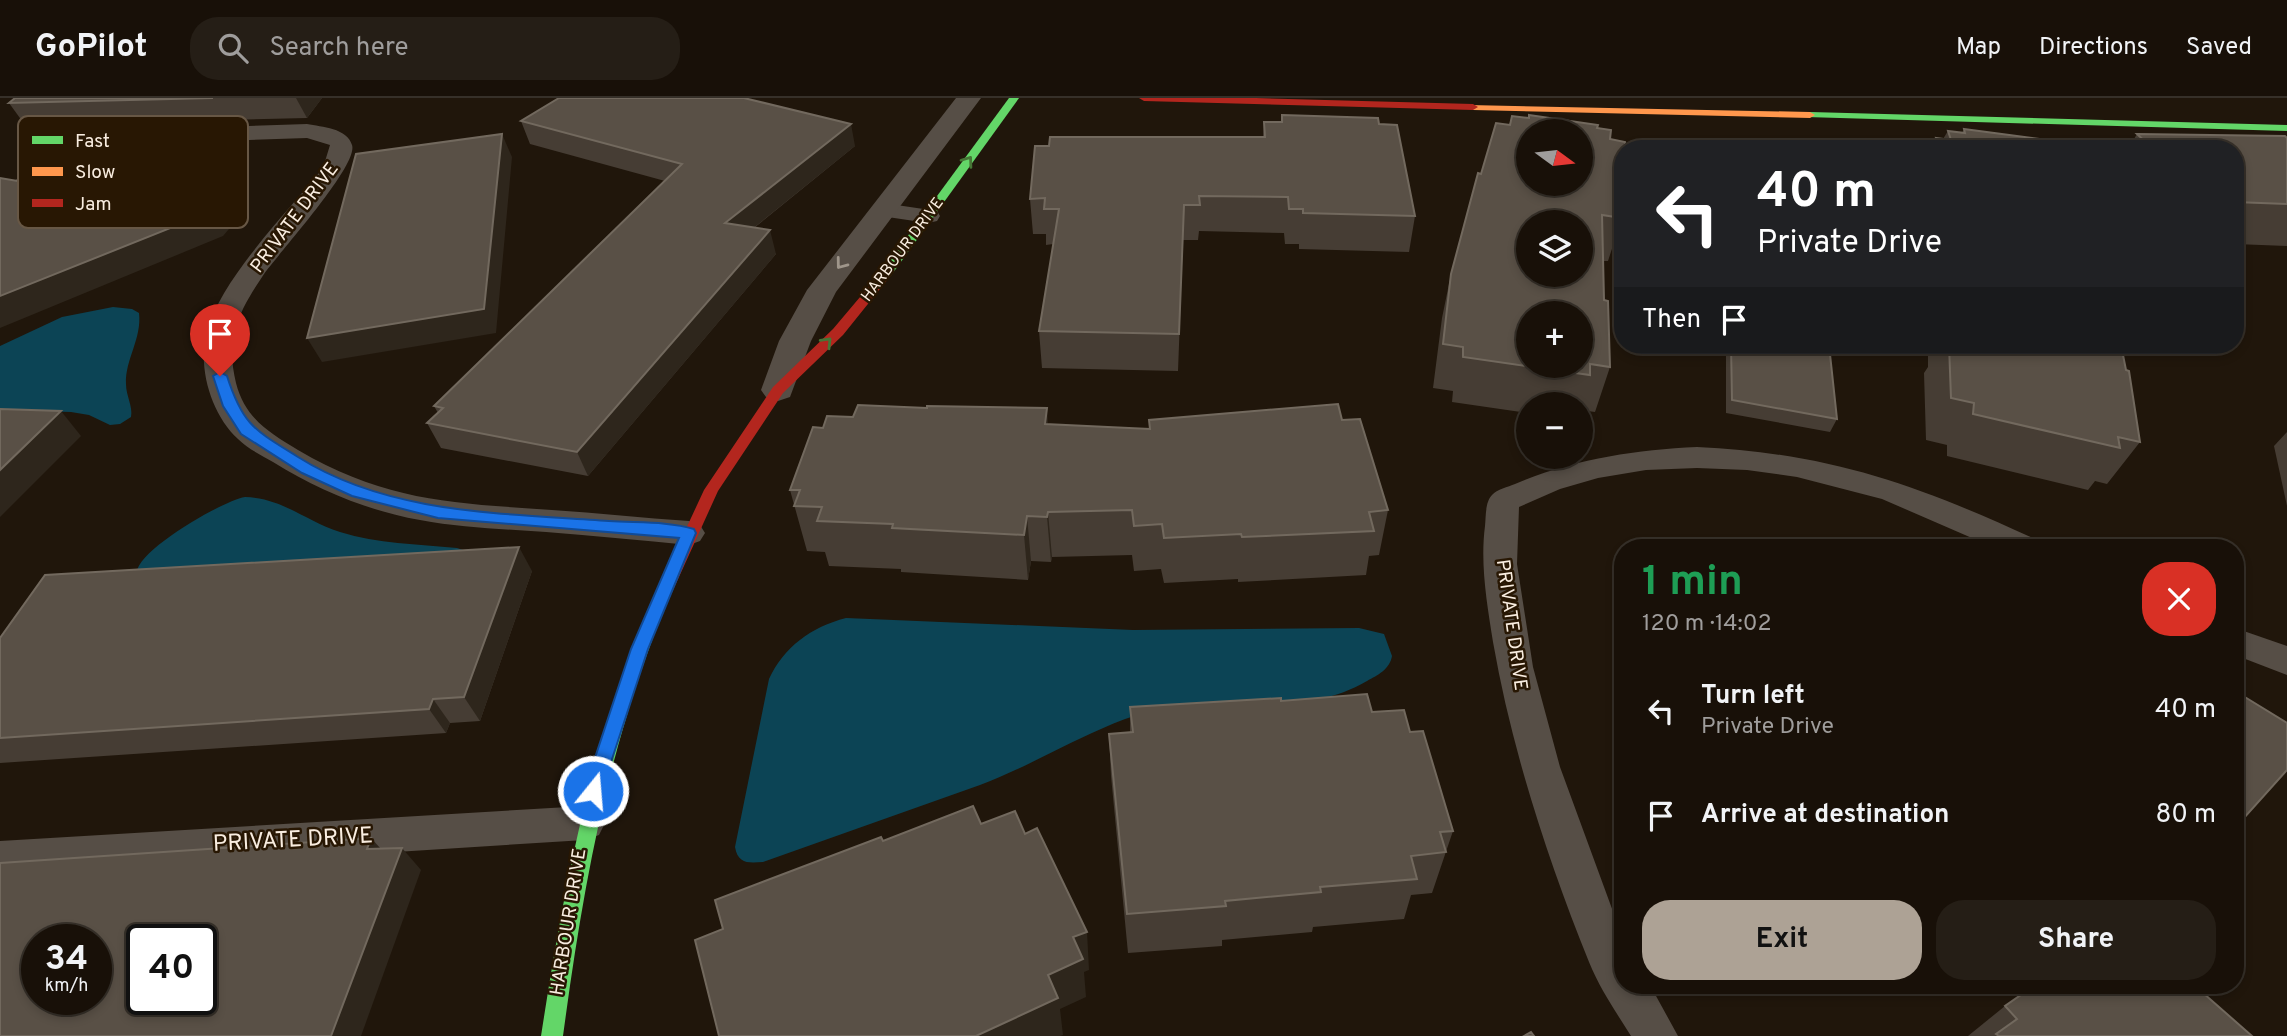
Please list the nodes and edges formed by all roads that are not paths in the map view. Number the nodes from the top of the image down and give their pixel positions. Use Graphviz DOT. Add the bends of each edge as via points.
graph roads {
  1 [pos="969,98"];
  2 [pos="1014,98"];
  3 [pos="1144,98"];
  4 [pos="2287,128"];
  5 [pos="248,133"];
  6 [pos="18,188"];
  7 [pos="0,198"];
  8 [pos="883,210"];
  9 [pos="928,216"];
  10 [pos="778,390"];
  11 [pos="689,533"];
  12 [pos="2005,539"];
  13 [pos="2244,644"];
  14 [pos="2287,661"];
  15 [pos="585,823"];
  16 [pos="0,859"];
  17 [pos="1614,964"];
  18 [pos="1630,994"];
  19 [pos="552,1036"];
  20 [pos="1656,1036"];
  1 -- 8 [label="street, HARBOUR DRIVE"];
  9 -- 2 [label="street, HARBOUR DRIVE, one-way"];
  3 -- 4 [label="street"];
  5 -- 11 [label="lane, PRIVATE DRIVE" via="307,131 336,138 342,149 334,170 238,294 221,331 220,376 230,406 246,430 317,474 408,507 465,516"];
  6 -- 7 [label="lane, PRIVATE DRIVE"];
  8 -- 9 [label="lane"];
  8 -- 10 [label="street, HARBOUR DRIVE, one-way" via="809,312"];
  10 -- 9 [label="street, HARBOUR DRIVE, one-way" via="856,311"];
  10 -- 11 [label="street, HARBOUR DRIVE" via="711,490"];
  11 -- 15 [label="street, HARBOUR DRIVE" via="626,687"];
  12 -- 17 [label="lane, PRIVATE DRIVE" via="1872,484 1737,459 1693,457 1613,464 1575,472 1504,501 1500,565 1523,702 1556,816"];
  13 -- 14 [label="lane"];
  15 -- 16 [label="lane, PRIVATE DRIVE"];
  15 -- 19 [label="street, HARBOUR DRIVE"];
  18 -- 20 [label="lane, PRIVATE DRIVE"];
}
